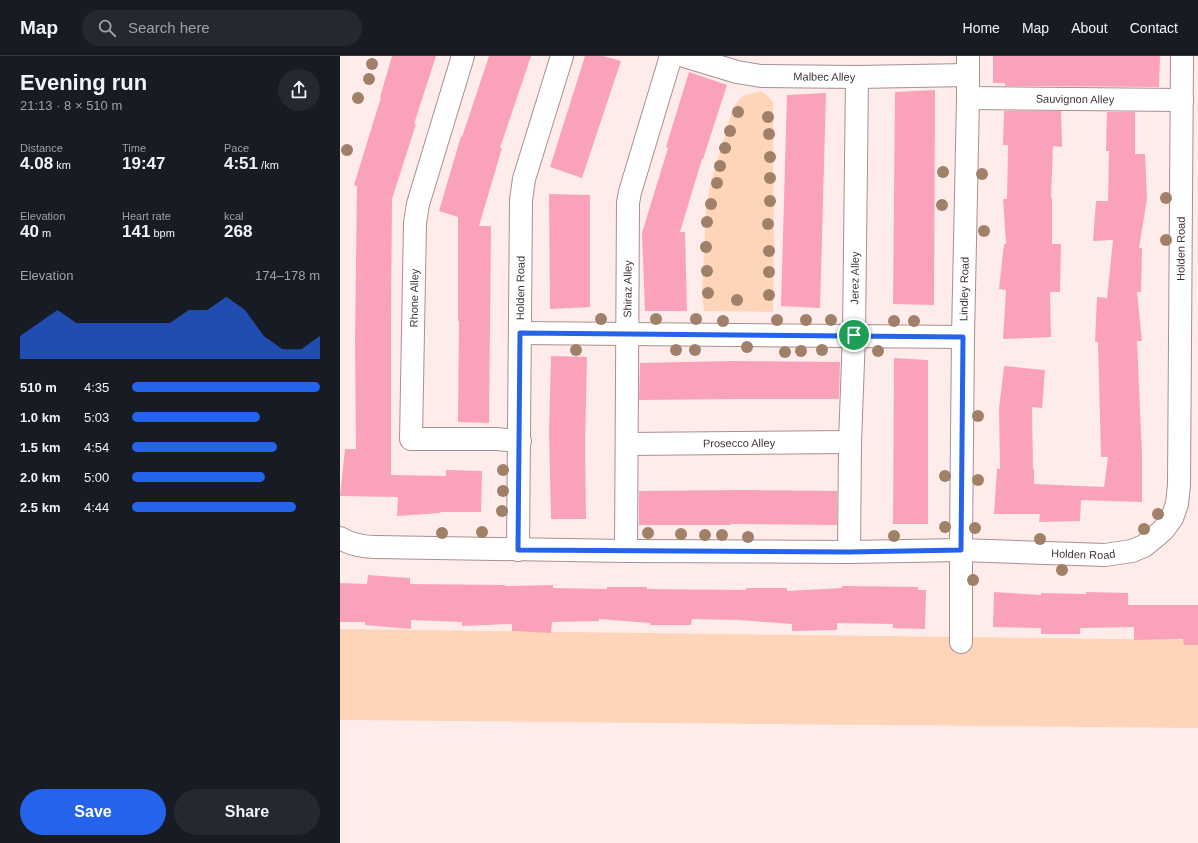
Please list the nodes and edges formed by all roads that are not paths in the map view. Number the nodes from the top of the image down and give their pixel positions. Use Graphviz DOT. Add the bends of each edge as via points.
graph roads {
  1 [pos="463,56"];
  2 [pos="562,56"];
  3 [pos="671,56"];
  4 [pos="684,56"];
  5 [pos="1182,56"];
  6 [pos="968,66"];
  7 [pos="857,77"];
  8 [pos="968,98"];
  9 [pos="1182,100"];
  10 [pos="520,333"];
  11 [pos="627,334"];
  12 [pos="854,335"];
  13 [pos="963,337"];
  14 [pos="520,440"];
  15 [pos="850,442"];
  16 [pos="627,444"];
  17 [pos="340,538"];
  18 [pos="518,550"];
  19 [pos="961,550"];
  20 [pos="626,551"];
  21 [pos="849,552"];
  22 [pos="961,642"];
  1 -- 14 [label="street, Rhone Alley" via="418,204 415,223 411,439"];
  2 -- 10 [label="street, Holden Road" via="524,179 521,200"];
  3 -- 11 [label="street, Shiraz Alley" via="628,202"];
  4 -- 7 [label="street, Malbec Alley" via="737,72 761,76"];
  5 -- 9 [label="street, Holden Road"];
  6 -- 7 [label="street, Malbec Alley"];
  6 -- 8 [label="street, Lindley Road"];
  7 -- 12 [label="street, Jerez Alley"];
  8 -- 9 [label="street, Sauvignon Alley"];
  8 -- 13 [label="street, Lindley Road"];
  9 -- 19 [label="street, Holden Road" via="1179,485 1172,518 1164,529 1144,546 1120,553 1105,555"];
  10 -- 11 [label="street"];
  10 -- 14 [label="street, Holden Road"];
  11 -- 12 [label="street"];
  11 -- 16 [label="street, Shiraz Alley"];
  12 -- 13 [label="street"];
  12 -- 15 [label="street, Jerez Alley"];
  13 -- 19 [label="street, Lindley Road"];
  14 -- 18 [label="street, Holden Road"];
  15 -- 16 [label="street, Prosecco Alley"];
  15 -- 21 [label="street, Jerez Alley"];
  16 -- 20 [label="street, Shiraz Alley"];
  17 -- 18 [label="street, Holden Road" via="362,547"];
  18 -- 20 [label="street, Holden Road"];
  19 -- 21 [label="street, Holden Road"];
  19 -- 22 [label="street, Lindley Road"];
  20 -- 21 [label="street, Holden Road"];
}
